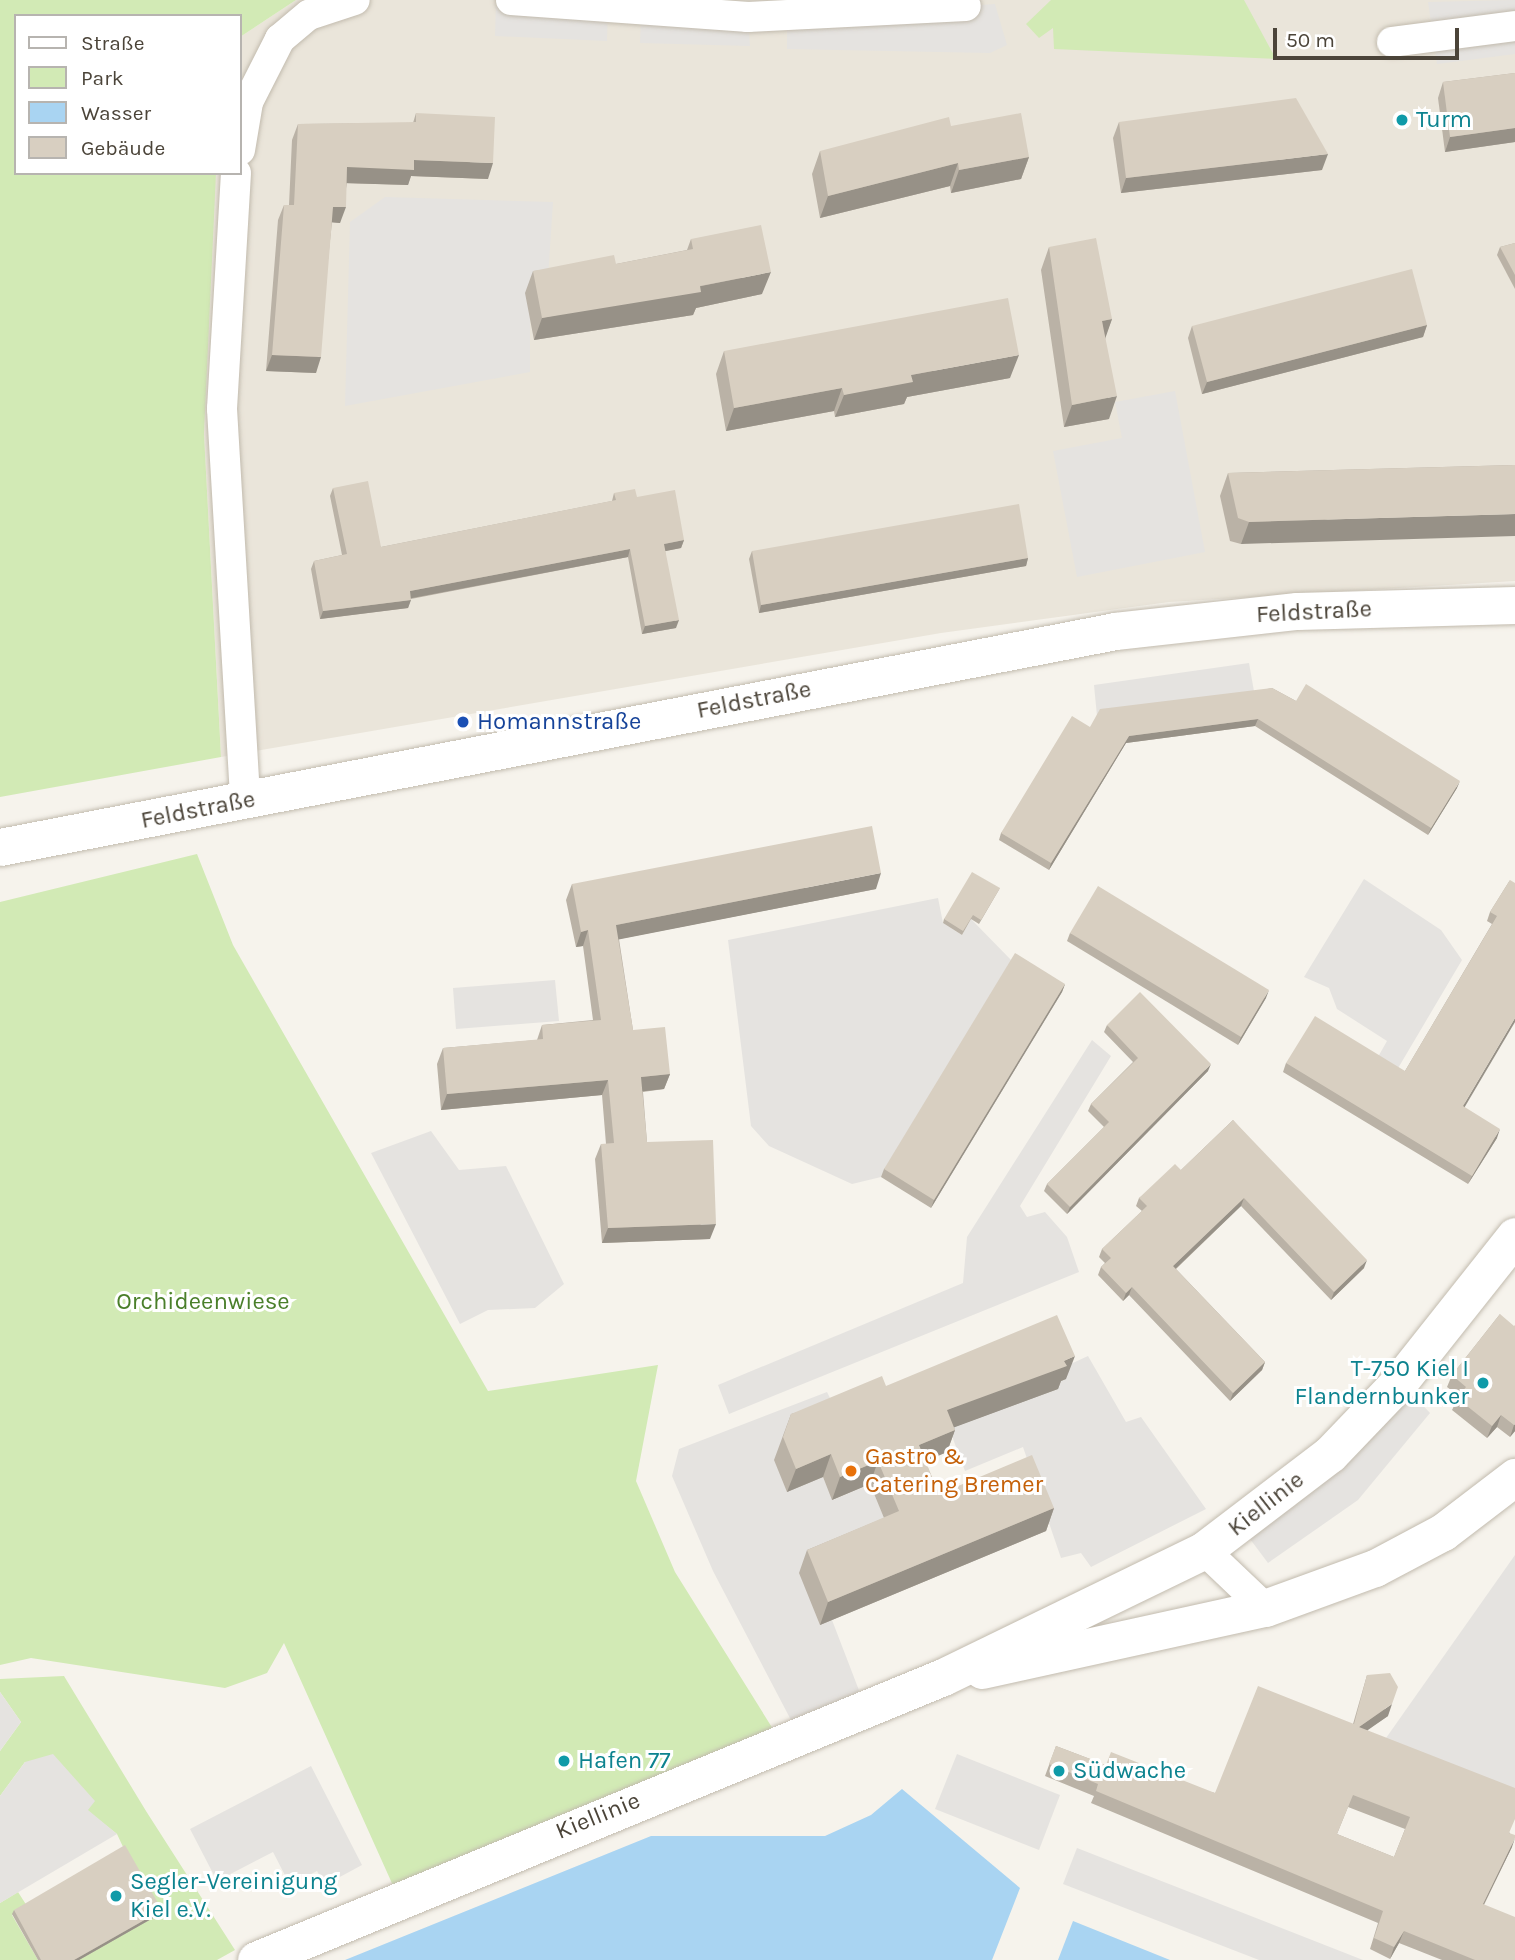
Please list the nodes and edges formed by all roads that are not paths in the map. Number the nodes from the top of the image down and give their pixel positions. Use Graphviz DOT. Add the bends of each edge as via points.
graph roads {
  1 [pos="355,0"];
  2 [pos="511,0"];
  3 [pos="966,6"];
  4 [pos="1515,26"];
  5 [pos="1392,42"];
  6 [pos="242,138"];
  7 [pos="236,175"];
  8 [pos="1515,605"];
  9 [pos="245,801"];
  10 [pos="0,847"];
  11 [pos="1515,1236"];
  12 [pos="1515,1477"];
  13 [pos="1204,1550"];
  14 [pos="1265,1608"];
  15 [pos="943,1677"];
  16 [pos="256,1960"];
  1 -- 6 [label="street" via="309,15 280,39 248,102"];
  2 -- 3 [label="street" via="787,18"];
  4 -- 5 [label="street"];
  7 -- 9 [label="street" via="222,410"];
  8 -- 9 [label="street, Feldstraße" via="1297,611 1115,631"];
  9 -- 10 [label="street, Feldstraße"];
  11 -- 13 [label="street, Kiellinie" via="1400,1381 1330,1454"];
  12 -- 14 [label="street, Kiellinie" via="1443,1532 1375,1568"];
  13 -- 14 [label="street"];
  13 -- 15 [label="street, Kiellinie"];
  14 -- 15 [label="street, Kiellinie" via="1116,1645"];
  15 -- 16 [label="street, Kiellinie"];
}
